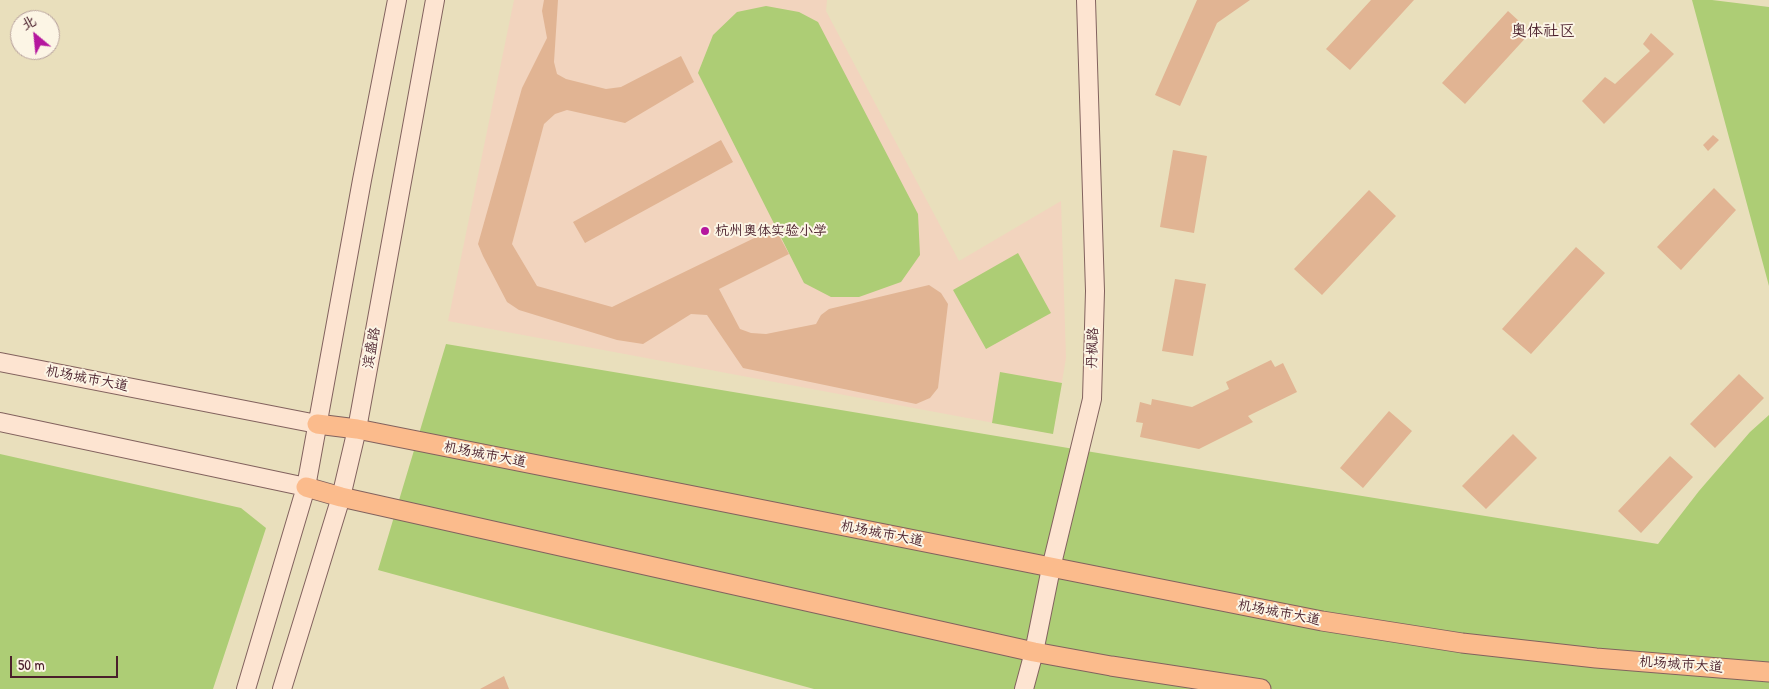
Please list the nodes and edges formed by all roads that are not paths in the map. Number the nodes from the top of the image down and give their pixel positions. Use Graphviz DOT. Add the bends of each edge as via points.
graph roads {
  1 [pos="397,0"];
  2 [pos="435,0"];
  3 [pos="1086,0"];
  4 [pos="0,362"];
  5 [pos="0,422"];
  6 [pos="317,424"];
  7 [pos="356,429"];
  8 [pos="306,487"];
  9 [pos="341,497"];
  10 [pos="1051,568"];
  11 [pos="1034,652"];
  12 [pos="1769,672"];
  13 [pos="246,689"];
  14 [pos="282,689"];
  15 [pos="1024,689"];
  16 [pos="1261,689"];
  1 -- 6 [label="main road"];
  2 -- 7 [label="main road, 滨盛路"];
  3 -- 10 [label="main road, 丹枫路" via="1095,291 1092,399"];
  4 -- 6 [label="main road, 机场城市大道"];
  5 -- 8 [label="main road"];
  6 -- 7 [label="main road, 机场城市大道"];
  6 -- 8 [label="main road"];
  7 -- 9 [label="main road, 滨盛路"];
  7 -- 10 [label="main road, 机场城市大道"];
  8 -- 9 [label="main road"];
  8 -- 13 [label="main road"];
  9 -- 11 [label="main road"];
  9 -- 14 [label="main road, 滨盛路"];
  10 -- 11 [label="main road, 丹枫路"];
  10 -- 12 [label="main road, 机场城市大道" via="1322,621 1462,643"];
  11 -- 15 [label="main road, 丹枫路"];
  11 -- 16 [label="main road"];
}
